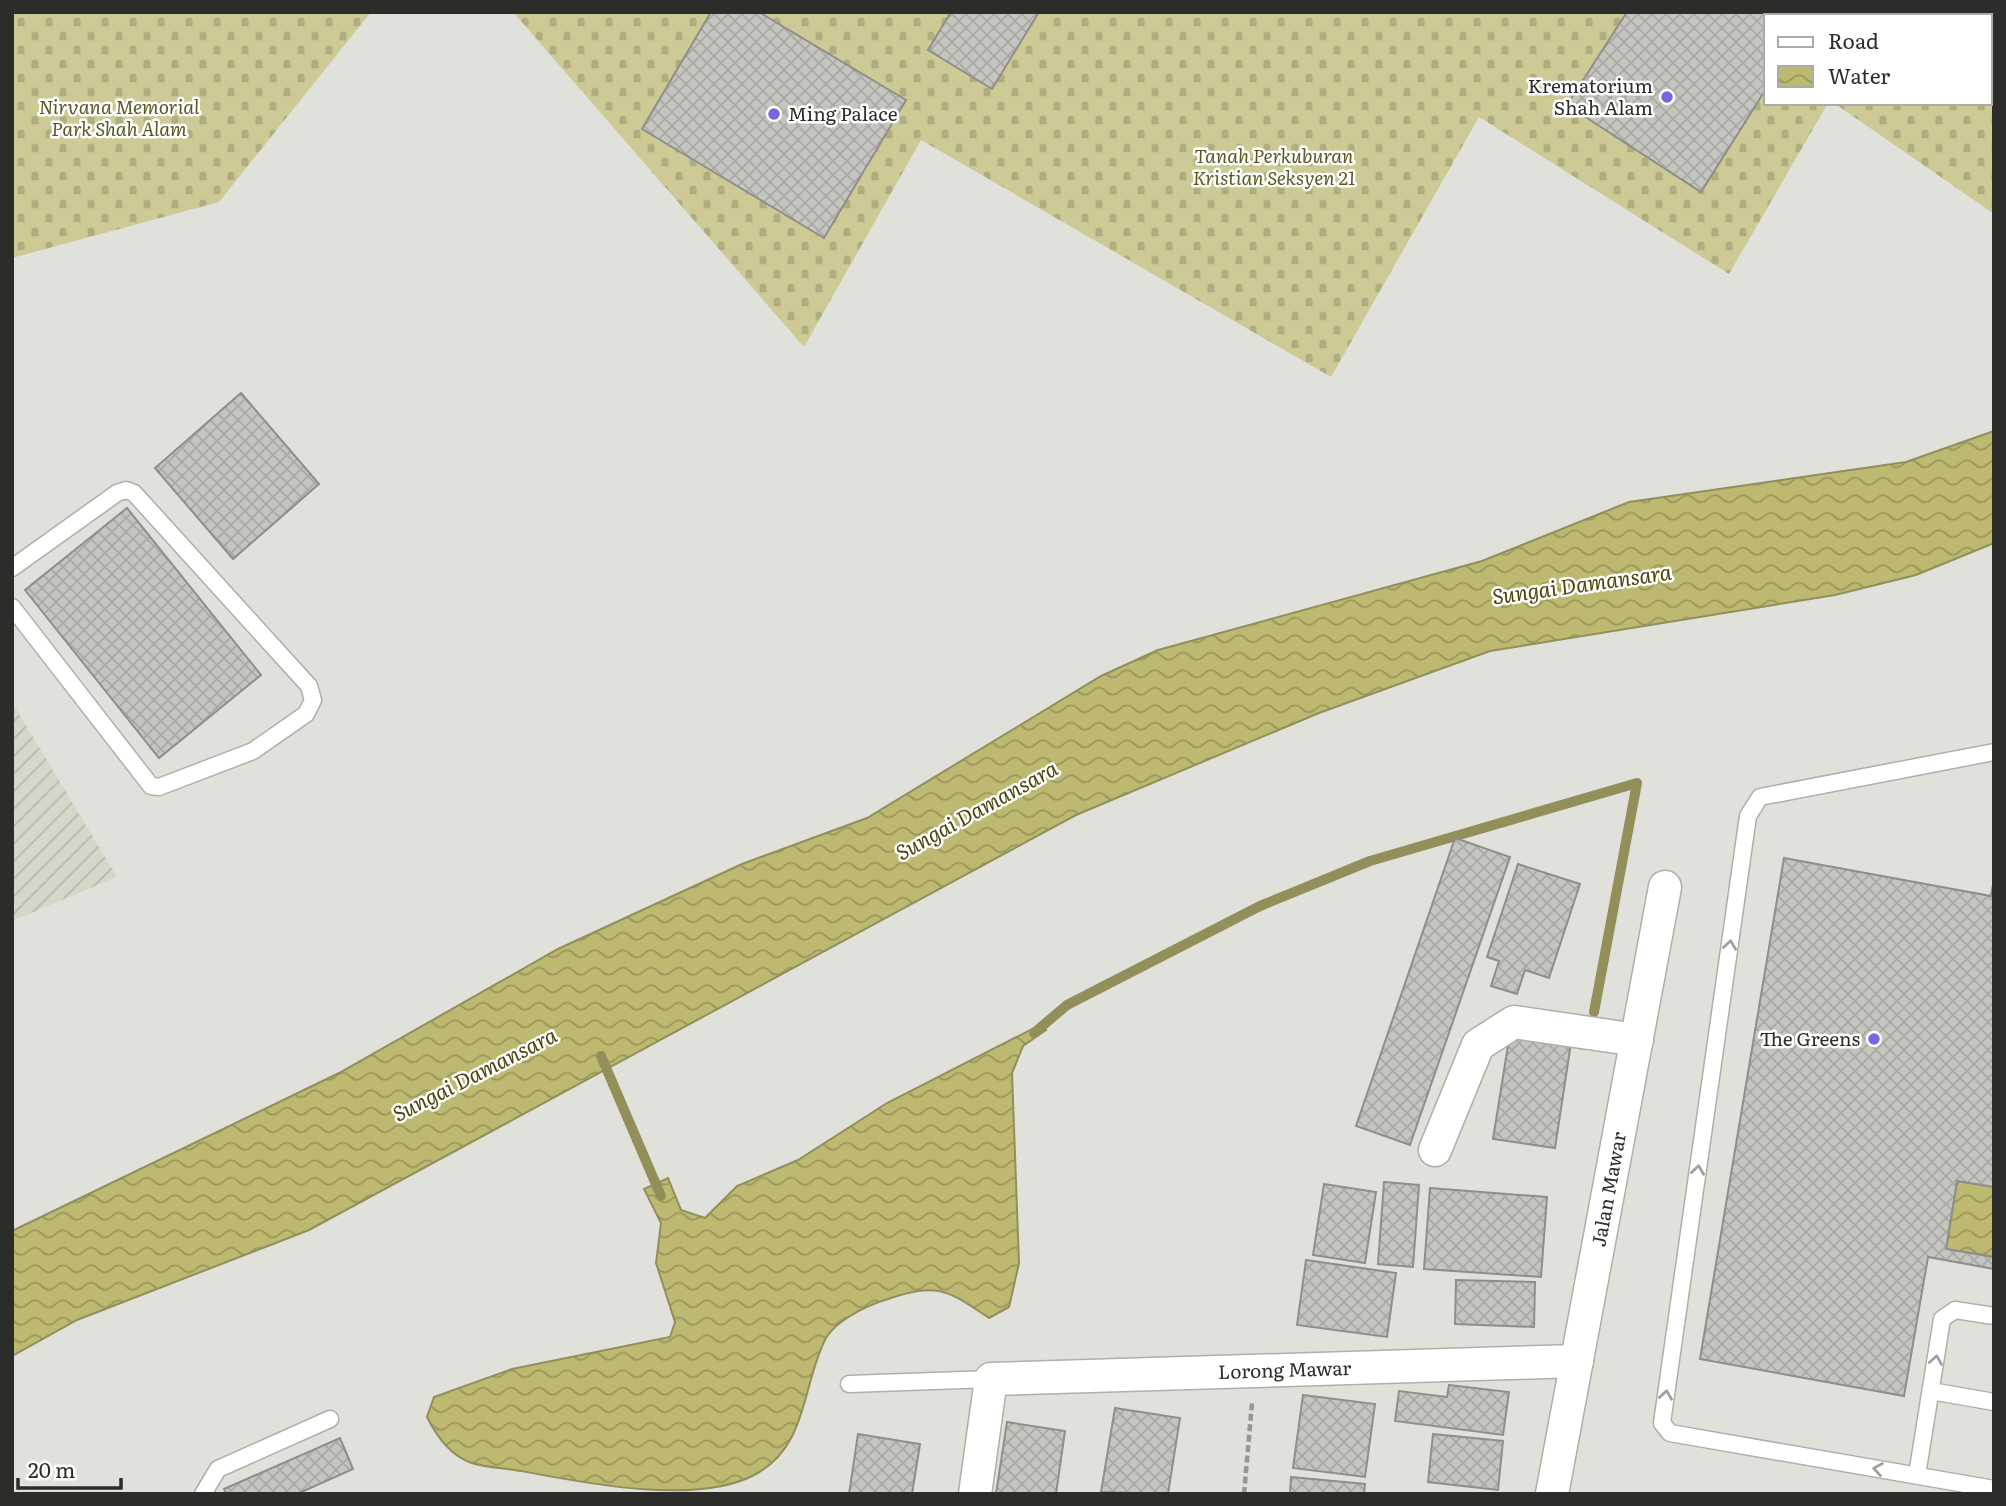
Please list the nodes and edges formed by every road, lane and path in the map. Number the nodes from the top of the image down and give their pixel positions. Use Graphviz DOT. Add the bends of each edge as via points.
graph roads {
  1 [pos="12,568"];
  2 [pos="12,607"];
  3 [pos="1994,752"];
  4 [pos="1665,887"];
  5 [pos="1637,1040"];
  6 [pos="1435,1150"];
  7 [pos="1994,1316"];
  8 [pos="1577,1361"];
  9 [pos="1255,1371"];
  10 [pos="991,1379"];
  11 [pos="849,1384"];
  12 [pos="1931,1391"];
  13 [pos="1994,1402"];
  14 [pos="330,1419"];
  15 [pos="1917,1475"];
  16 [pos="1994,1489"];
  17 [pos="203,1494"];
  18 [pos="975,1494"];
  19 [pos="1244,1494"];
  20 [pos="1552,1494"];
  1 -- 2 [label="lane" via="126,490 309,686 313,700 306,714 253,751 159,787 151,786"];
  15 -- 3 [label="lane, one-way" via="1670,1433 1662,1423 1748,816 1760,797"];
  4 -- 5 [label="street, Jalan Mawar"];
  5 -- 6 [label="street" via="1514,1021 1478,1045"];
  5 -- 8 [label="street, Jalan Mawar"];
  12 -- 7 [label="lane, one-way" via="1942,1319 1955,1310"];
  8 -- 9 [label="street, Lorong Mawar"];
  8 -- 20 [label="street, Jalan Mawar"];
  9 -- 10 [label="street, Lorong Mawar"];
  9 -- 19 [label="path"];
  10 -- 11 [label="lane"];
  10 -- 18 [label="street"];
  12 -- 13 [label="lane"];
  12 -- 15 [label="lane"];
  14 -- 17 [label="lane" via="218,1469"];
  15 -- 16 [label="lane"];
}
